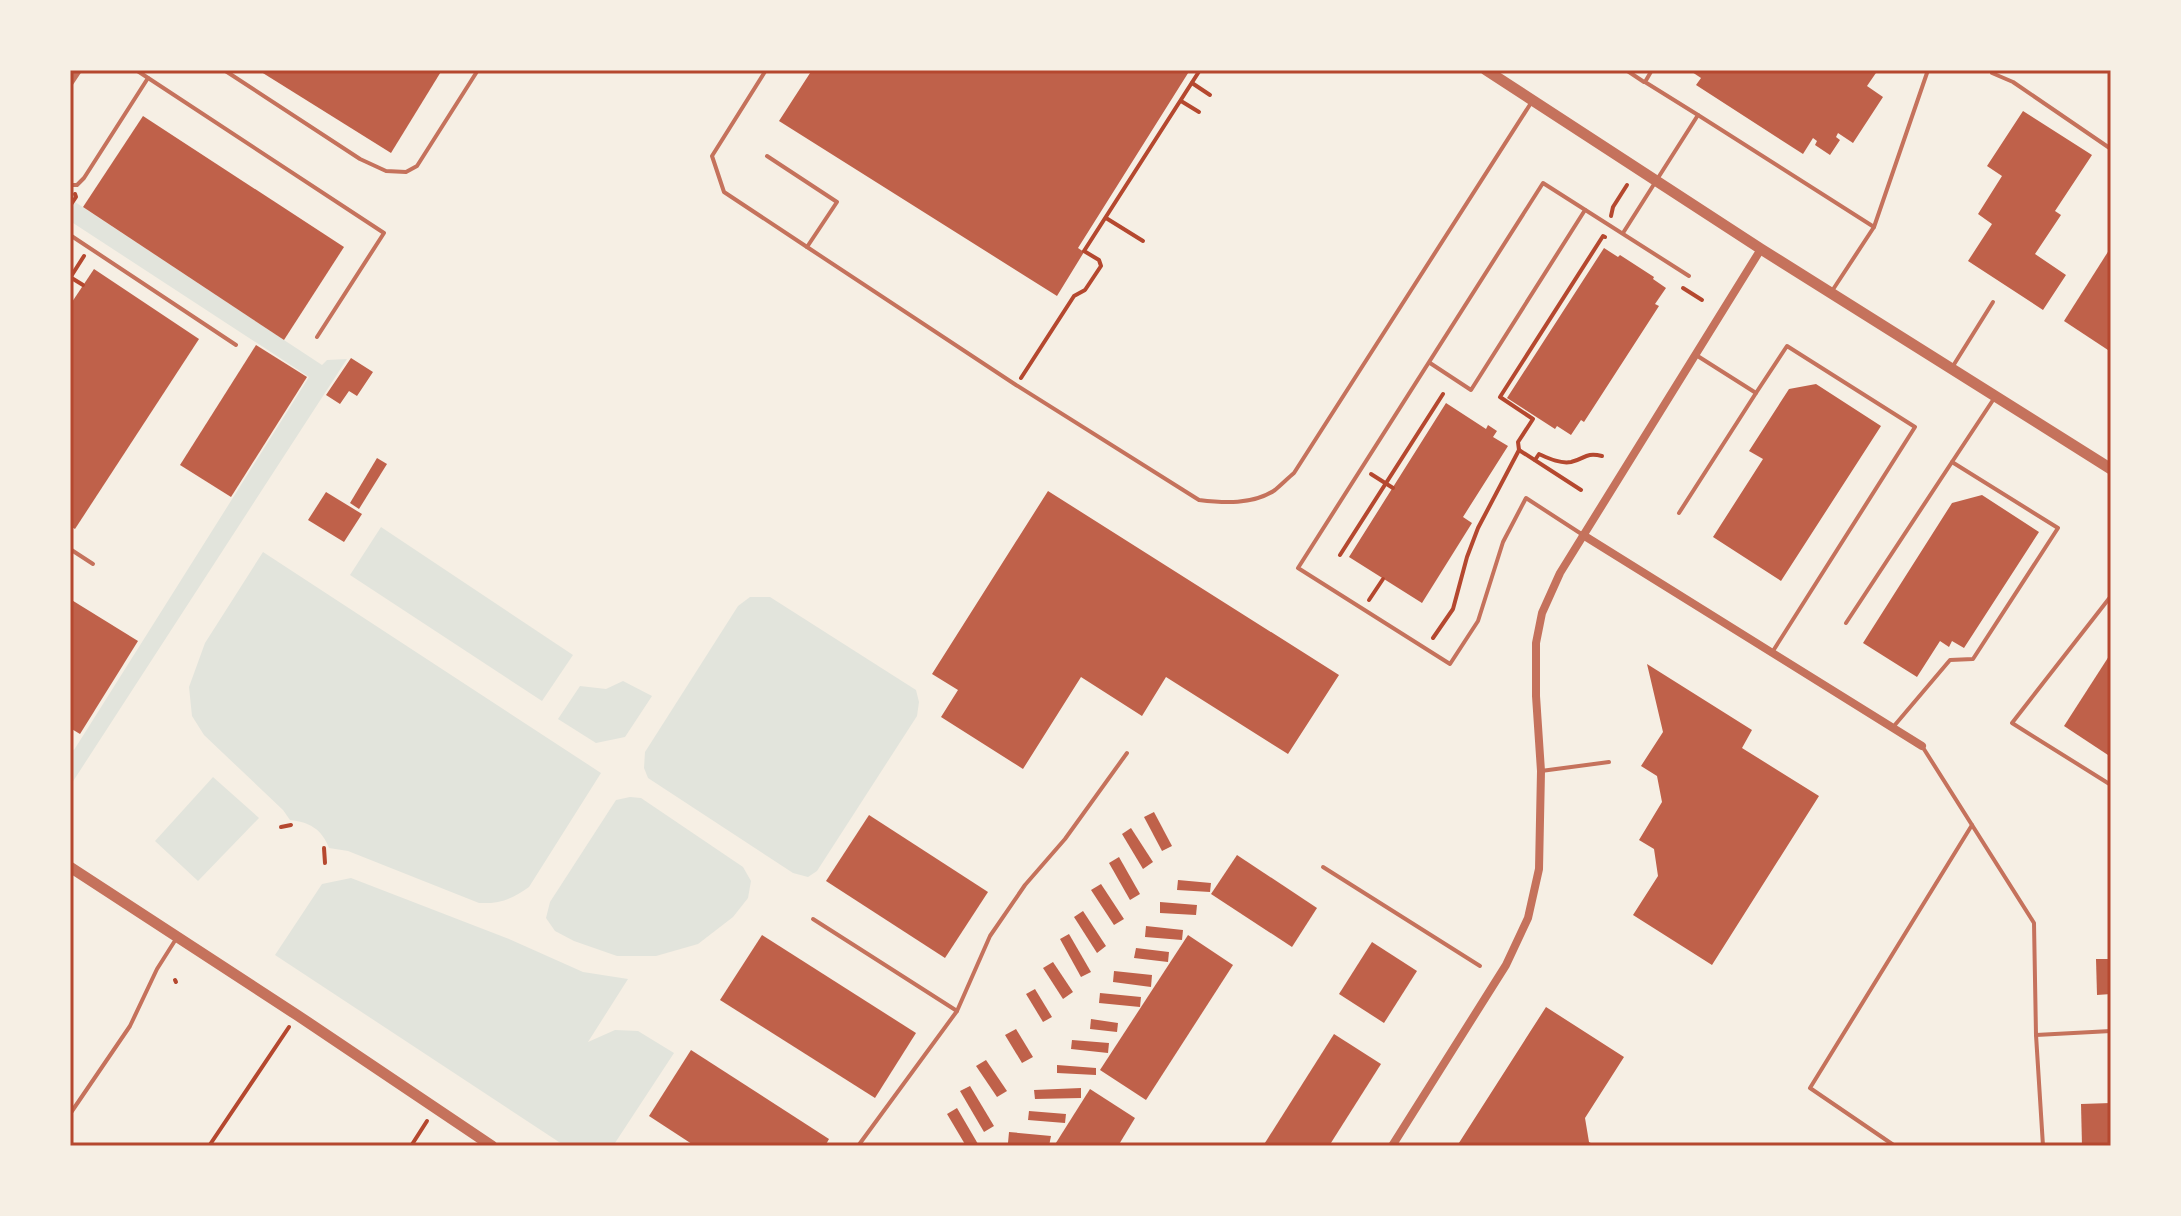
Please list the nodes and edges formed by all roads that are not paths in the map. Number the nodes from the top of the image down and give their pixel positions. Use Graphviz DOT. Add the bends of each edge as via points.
graph roads {
  1 [pos="78,70"];
  2 [pos="136,70"];
  3 [pos="224,70"];
  4 [pos="478,70"];
  5 [pos="766,70"];
  6 [pos="1626,70"];
  7 [pos="1652,70"];
  8 [pos="1928,70"];
  9 [pos="1494,72"];
  10 [pos="1992,73"];
  11 [pos="148,78"];
  12 [pos="70,82"];
  13 [pos="1645,82"];
  14 [pos="1533,101"];
  15 [pos="1698,115"];
  16 [pos="2111,149"];
  17 [pos="767,156"];
  18 [pos="1656,181"];
  19 [pos="70,185"];
  20 [pos="1585,210"];
  21 [pos="1874,227"];
  22 [pos="1623,233"];
  23 [pos="70,235"];
  24 [pos="807,247"];
  25 [pos="1761,249"];
  26 [pos="1689,276"];
  27 [pos="1831,292"];
  28 [pos="1993,302"];
  29 [pos="317,337"];
  30 [pos="236,345"];
  31 [pos="1694,354"];
  32 [pos="1429,363"];
  33 [pos="1952,368"];
  34 [pos="1756,393"];
  35 [pos="1996,396"];
  36 [pos="1952,462"];
  37 [pos="2111,469"];
  38 [pos="1679,513"];
  39 [pos="1583,535"];
  40 [pos="70,549"];
  41 [pos="93,564"];
  42 [pos="2111,596"];
  43 [pos="1846,623"];
  44 [pos="1772,653"];
  45 [pos="1892,728"];
  46 [pos="1922,746"];
  47 [pos="1127,753"];
  48 [pos="1609,762"];
  49 [pos="1541,771"];
  50 [pos="2111,785"];
  51 [pos="1972,825"];
  52 [pos="70,867"];
  53 [pos="1323,867"];
  54 [pos="813,919"];
  55 [pos="177,938"];
  56 [pos="1480,966"];
  57 [pos="957,1011"];
  58 [pos="2111,1031"];
  59 [pos="2036,1035"];
  60 [pos="70,1114"];
  61 [pos="492,1146"];
  62 [pos="858,1146"];
  63 [pos="1392,1146"];
  64 [pos="1895,1146"];
  65 [pos="2043,1146"];
  1 -- 12 [label="street"];
  2 -- 11 [label="lane"];
  3 -- 4 [label="lane" via="360,159 386,171 406,172 417,166"];
  5 -- 24 [label="lane" via="712,156 724,192"];
  6 -- 13 [label="lane"];
  7 -- 13 [label="lane"];
  8 -- 21 [label="lane"];
  9 -- 14 [label="street"];
  10 -- 16 [label="lane"];
  11 -- 19 [label="lane" via="81,182"];
  11 -- 29 [label="lane" via="384,233"];
  13 -- 15 [label="lane"];
  14 -- 18 [label="street"];
  14 -- 24 [label="lane" via="1294,473 1273,492 1246,501 1199,500"];
  15 -- 18 [label="lane"];
  15 -- 21 [label="lane"];
  17 -- 24 [label="lane" via="837,202"];
  18 -- 22 [label="lane"];
  18 -- 25 [label="street"];
  20 -- 22 [label="lane"];
  20 -- 32 [label="lane" via="1471,390"];
  20 -- 32 [label="lane" via="1543,183"];
  21 -- 27 [label="lane"];
  22 -- 26 [label="lane"];
  23 -- 30 [label="lane"];
  25 -- 27 [label="street"];
  25 -- 31 [label="street"];
  27 -- 33 [label="street"];
  28 -- 33 [label="lane"];
  31 -- 34 [label="lane"];
  31 -- 39 [label="street"];
  32 -- 39 [label="lane" via="1298,568 1450,664 1478,621 1503,542 1526,498"];
  33 -- 35 [label="street"];
  34 -- 38 [label="lane"];
  34 -- 44 [label="lane" via="1787,346 1915,427"];
  35 -- 36 [label="lane"];
  35 -- 37 [label="street"];
  36 -- 43 [label="lane"];
  36 -- 45 [label="lane" via="2058,528 1973,659 1950,660"];
  39 -- 44 [label="street"];
  39 -- 49 [label="street" via="1542,613 1536,643"];
  40 -- 41 [label="lane"];
  42 -- 50 [label="lane" via="2012,723"];
  44 -- 45 [label="street"];
  45 -- 46 [label="street"];
  46 -- 51 [label="lane"];
  47 -- 57 [label="lane" via="990,936"];
  48 -- 49 [label="lane"];
  49 -- 63 [label="street" via="1539,869 1528,918 1506,965"];
  51 -- 59 [label="lane" via="2034,923"];
  51 -- 64 [label="lane" via="1810,1088"];
  52 -- 55 [label="street"];
  53 -- 56 [label="lane"];
  54 -- 57 [label="lane"];
  55 -- 60 [label="lane" via="130,1026"];
  55 -- 61 [label="street"];
  57 -- 62 [label="lane"];
  58 -- 59 [label="lane"];
  59 -- 65 [label="lane"];
}
